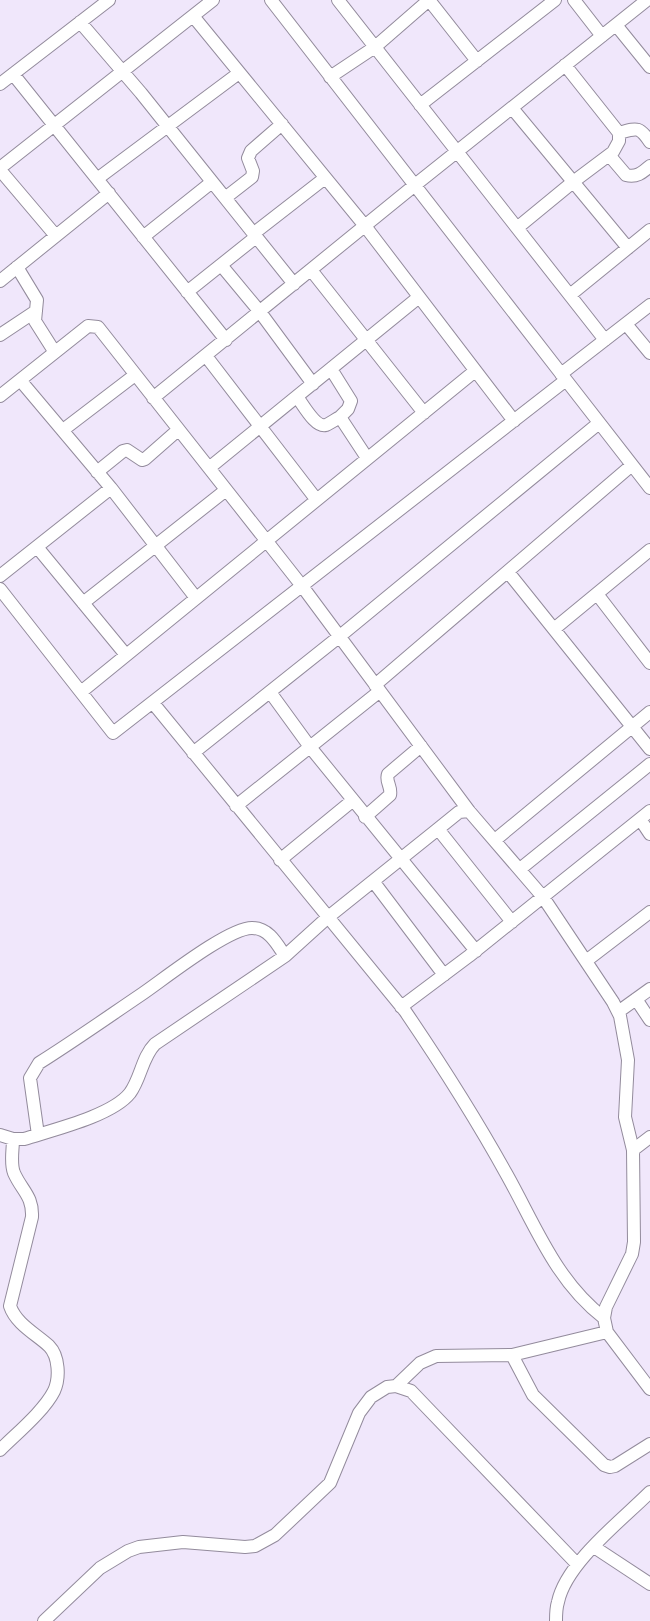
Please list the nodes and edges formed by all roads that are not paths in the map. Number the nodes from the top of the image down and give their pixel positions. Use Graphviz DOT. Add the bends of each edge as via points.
graph roads {
  1 [pos="109,0"];
  2 [pos="213,0"];
  3 [pos="271,0"];
  4 [pos="338,0"];
  5 [pos="429,0"];
  6 [pos="555,0"];
  7 [pos="574,0"];
  8 [pos="647,0"];
  9 [pos="193,16"];
  10 [pos="80,22"];
  11 [pos="615,25"];
  12 [pos="602,36"];
  13 [pos="375,46"];
  14 [pos="477,61"];
  15 [pos="565,66"];
  16 [pos="650,67"];
  17 [pos="123,73"];
  18 [pos="239,73"];
  19 [pos="13,74"];
  20 [pos="330,77"];
  21 [pos="0,84"];
  22 [pos="420,105"];
  23 [pos="512,108"];
  24 [pos="282,124"];
  25 [pos="55,125"];
  26 [pos="166,125"];
  27 [pos="619,133"];
  28 [pos="650,142"];
  29 [pos="457,152"];
  30 [pos="609,155"];
  31 [pos="649,168"];
  32 [pos="0,169"];
  33 [pos="97,178"];
  34 [pos="325,178"];
  35 [pos="212,182"];
  36 [pos="573,182"];
  37 [pos="415,185"];
  38 [pos="109,193"];
  39 [pos="225,198"];
  40 [pos="365,226"];
  41 [pos="517,228"];
  42 [pos="650,230"];
  43 [pos="56,236"];
  44 [pos="254,236"];
  45 [pos="143,237"];
  46 [pos="628,248"];
  47 [pos="221,265"];
  48 [pos="17,267"];
  49 [pos="311,270"];
  50 [pos="1,279"];
  51 [pos="294,284"];
  52 [pos="188,292"];
  53 [pos="570,295"];
  54 [pos="419,297"];
  55 [pos="650,306"];
  56 [pos="36,311"];
  57 [pos="260,312"];
  58 [pos="626,324"];
  59 [pos="0,335"];
  60 [pos="226,340"];
  61 [pos="606,340"];
  62 [pos="365,341"];
  63 [pos="54,351"];
  64 [pos="650,353"];
  65 [pos="206,356"];
  66 [pos="331,369"];
  67 [pos="475,370"];
  68 [pos="135,375"];
  69 [pos="564,377"];
  70 [pos="20,380"];
  71 [pos="313,384"];
  72 [pos="0,396"];
  73 [pos="297,397"];
  74 [pos="153,398"];
  75 [pos="424,412"];
  76 [pos="340,417"];
  77 [pos="514,421"];
  78 [pos="599,423"];
  79 [pos="261,426"];
  80 [pos="63,430"];
  81 [pos="178,430"];
  82 [pos="367,458"];
  83 [pos="632,465"];
  84 [pos="209,468"];
  85 [pos="97,472"];
  86 [pos="111,488"];
  87 [pos="650,488"];
  88 [pos="226,490"];
  89 [pos="316,500"];
  90 [pos="266,540"];
  91 [pos="155,546"];
  92 [pos="37,547"];
  93 [pos="650,550"];
  94 [pos="508,572"];
  95 [pos="0,576"];
  96 [pos="302,586"];
  97 [pos="0,589"];
  98 [pos="597,594"];
  99 [pos="196,598"];
  100 [pos="83,603"];
  101 [pos="554,629"];
  102 [pos="340,636"];
  103 [pos="126,655"];
  104 [pos="650,663"];
  105 [pos="378,688"];
  106 [pos="270,692"];
  107 [pos="81,693"];
  108 [pos="153,703"];
  109 [pos="650,712"];
  110 [pos="633,726"];
  111 [pos="421,746"];
  112 [pos="310,747"];
  113 [pos="650,749"];
  114 [pos="193,753"];
  115 [pos="650,764"];
  116 [pos="352,801"];
  117 [pos="236,806"];
  118 [pos="469,811"];
  119 [pos="645,815"];
  120 [pos="365,817"];
  121 [pos="438,829"];
  122 [pos="650,834"];
  123 [pos="495,840"];
  124 [pos="280,860"];
  125 [pos="399,860"];
  126 [pos="520,869"];
  127 [pos="373,881"];
  128 [pos="543,897"];
  129 [pos="650,912"];
  130 [pos="327,918"];
  131 [pos="512,922"];
  132 [pos="476,951"];
  133 [pos="285,956"];
  134 [pos="586,961"];
  135 [pos="444,975"];
  136 [pos="650,989"];
  137 [pos="636,999"];
  138 [pos="401,1007"];
  139 [pos="618,1012"];
  140 [pos="650,1020"];
  141 [pos="0,1135"];
  142 [pos="38,1135"];
  143 [pos="650,1137"];
  144 [pos="13,1139"];
  145 [pos="633,1150"];
  146 [pos="604,1318"];
  147 [pos="607,1332"];
  148 [pos="512,1355"];
  149 [pos="396,1386"];
  150 [pos="650,1389"];
  151 [pos="650,1444"];
  152 [pos="0,1450"];
  153 [pos="650,1492"];
  154 [pos="594,1547"];
  155 [pos="577,1564"];
  156 [pos="650,1584"];
  157 [pos="44,1621"];
  158 [pos="556,1621"];
  1 -- 10 [label="street"];
  2 -- 9 [label="street"];
  3 -- 20 [label="street"];
  4 -- 13 [label="street"];
  5 -- 13 [label="street"];
  5 -- 14 [label="street"];
  6 -- 14 [label="street"];
  7 -- 12 [label="street"];
  8 -- 11 [label="street"];
  9 -- 17 [label="street"];
  9 -- 18 [label="street"];
  10 -- 17 [label="street"];
  10 -- 19 [label="street"];
  11 -- 12 [label="street"];
  11 -- 16 [label="street"];
  12 -- 15 [label="street"];
  13 -- 20 [label="street"];
  13 -- 22 [label="street"];
  14 -- 22 [label="street"];
  15 -- 23 [label="street"];
  15 -- 27 [label="street"];
  17 -- 25 [label="street"];
  17 -- 26 [label="street"];
  18 -- 24 [label="street"];
  18 -- 26 [label="street"];
  19 -- 21 [label="street"];
  19 -- 25 [label="street"];
  20 -- 37 [label="street"];
  22 -- 29 [label="street"];
  23 -- 29 [label="street"];
  23 -- 36 [label="street"];
  24 -- 34 [label="street"];
  24 -- 39 [label="street" via="251,151 248,158 252,177"];
  25 -- 32 [label="street"];
  25 -- 33 [label="street"];
  26 -- 33 [label="street"];
  26 -- 35 [label="street"];
  27 -- 28 [label="street" via="642,130"];
  27 -- 30 [label="street" via="618,146"];
  29 -- 37 [label="street"];
  29 -- 41 [label="street"];
  30 -- 31 [label="street" via="626,175 638,175"];
  30 -- 36 [label="street"];
  32 -- 43 [label="street"];
  33 -- 38 [label="street"];
  34 -- 40 [label="street"];
  34 -- 44 [label="street"];
  35 -- 39 [label="street"];
  35 -- 45 [label="street"];
  36 -- 41 [label="street"];
  36 -- 46 [label="street"];
  37 -- 40 [label="street"];
  37 -- 69 [label="street"];
  38 -- 43 [label="street"];
  38 -- 45 [label="street"];
  39 -- 44 [label="street"];
  40 -- 49 [label="street"];
  40 -- 54 [label="street"];
  41 -- 53 [label="street"];
  42 -- 46 [label="street"];
  43 -- 48 [label="street"];
  44 -- 47 [label="street"];
  44 -- 51 [label="street"];
  45 -- 52 [label="street"];
  46 -- 53 [label="street"];
  47 -- 52 [label="street"];
  47 -- 57 [label="street"];
  48 -- 50 [label="street"];
  48 -- 56 [label="street" via="37,300"];
  49 -- 51 [label="street"];
  49 -- 62 [label="street"];
  51 -- 57 [label="street"];
  52 -- 60 [label="street"];
  53 -- 61 [label="street"];
  54 -- 62 [label="street"];
  54 -- 67 [label="street"];
  55 -- 58 [label="street"];
  56 -- 59 [label="street"];
  56 -- 63 [label="street" via="35,321"];
  57 -- 60 [label="street"];
  57 -- 71 [label="street"];
  58 -- 61 [label="street"];
  58 -- 64 [label="street"];
  60 -- 65 [label="street"];
  61 -- 69 [label="street"];
  62 -- 66 [label="street"];
  62 -- 75 [label="street"];
  63 -- 68 [label="street" via="93,325"];
  63 -- 70 [label="street"];
  65 -- 74 [label="street"];
  65 -- 79 [label="street"];
  66 -- 71 [label="street"];
  66 -- 76 [label="street" via="351,401"];
  67 -- 75 [label="street"];
  67 -- 77 [label="street"];
  68 -- 74 [label="street"];
  68 -- 80 [label="street"];
  69 -- 77 [label="street"];
  69 -- 78 [label="street"];
  70 -- 72 [label="street"];
  70 -- 80 [label="street"];
  71 -- 73 [label="street"];
  73 -- 76 [label="street" via="320,425"];
  73 -- 79 [label="street"];
  74 -- 81 [label="street"];
  75 -- 82 [label="street"];
  76 -- 82 [label="street"];
  77 -- 96 [label="street"];
  78 -- 83 [label="street"];
  78 -- 102 [label="street"];
  79 -- 84 [label="street"];
  79 -- 89 [label="street"];
  80 -- 85 [label="street"];
  81 -- 84 [label="street"];
  81 -- 85 [label="street" via="146,459 123,451"];
  82 -- 89 [label="street"];
  83 -- 87 [label="street"];
  83 -- 94 [label="street"];
  84 -- 88 [label="street"];
  85 -- 86 [label="street"];
  86 -- 91 [label="street"];
  86 -- 92 [label="street"];
  88 -- 90 [label="street"];
  88 -- 91 [label="street"];
  89 -- 90 [label="street"];
  90 -- 96 [label="street"];
  90 -- 99 [label="street"];
  91 -- 99 [label="street"];
  91 -- 100 [label="street"];
  92 -- 95 [label="street"];
  92 -- 100 [label="street"];
  93 -- 98 [label="street"];
  94 -- 101 [label="street"];
  94 -- 105 [label="street"];
  96 -- 102 [label="street"];
  96 -- 108 [label="street"];
  97 -- 107 [label="street"];
  98 -- 101 [label="street"];
  98 -- 104 [label="street"];
  99 -- 103 [label="street"];
  100 -- 103 [label="street"];
  101 -- 110 [label="street"];
  102 -- 105 [label="street"];
  102 -- 106 [label="street"];
  103 -- 107 [label="street"];
  105 -- 111 [label="street"];
  105 -- 112 [label="street"];
  106 -- 112 [label="street"];
  106 -- 114 [label="street"];
  107 -- 108 [label="street" via="113,733"];
  108 -- 114 [label="street"];
  109 -- 110 [label="street"];
  110 -- 113 [label="street"];
  110 -- 123 [label="street"];
  111 -- 118 [label="street"];
  111 -- 120 [label="street" via="388,774 390,795"];
  112 -- 116 [label="street"];
  112 -- 117 [label="street"];
  114 -- 117 [label="street"];
  115 -- 126 [label="street"];
  116 -- 120 [label="street"];
  116 -- 124 [label="street"];
  117 -- 124 [label="street"];
  118 -- 121 [label="street" via="459,812"];
  118 -- 123 [label="street"];
  119 -- 122 [label="street"];
  119 -- 128 [label="street"];
  120 -- 125 [label="street"];
  121 -- 125 [label="street"];
  121 -- 131 [label="street"];
  123 -- 126 [label="street"];
  124 -- 130 [label="street"];
  125 -- 127 [label="street"];
  125 -- 132 [label="street"];
  126 -- 128 [label="street"];
  127 -- 130 [label="street"];
  127 -- 135 [label="street"];
  128 -- 131 [label="street"];
  128 -- 134 [label="street"];
  129 -- 134 [label="street"];
  130 -- 133 [label="street"];
  130 -- 138 [label="street"];
  131 -- 132 [label="street"];
  132 -- 135 [label="street"];
  133 -- 142 [label="street" via="155,1044 121,1103"];
  133 -- 142 [label="street" via="265,932 253,928 240,930 39,1063 30,1078"];
  134 -- 139 [label="street"];
  135 -- 138 [label="street"];
  136 -- 137 [label="street"];
  137 -- 139 [label="street"];
  137 -- 140 [label="street"];
  138 -- 146 [label="street" via="436,1056 506,1173 558,1270 578,1296"];
  139 -- 145 [label="street" via="628,1060 625,1117"];
  141 -- 144 [label="street"];
  142 -- 144 [label="street"];
  143 -- 145 [label="street"];
  144 -- 152 [label="street" via="14,1173 32,1204 32,1217 10,1306 16,1318 52,1349 58,1364 55,1390"];
  145 -- 146 [label="street" via="632,1254"];
  146 -- 147 [label="street"];
  147 -- 148 [label="street"];
  147 -- 150 [label="street"];
  148 -- 149 [label="street" via="436,1356 420,1363"];
  148 -- 151 [label="street" via="533,1395 604,1465 615,1466"];
  149 -- 155 [label="street" via="411,1391"];
  149 -- 157 [label="street" via="371,1397 359,1413 330,1483 275,1535 255,1546 183,1542 128,1551 100,1568"];
  153 -- 154 [label="street"];
  154 -- 155 [label="street"];
  154 -- 156 [label="street"];
  155 -- 158 [label="street" via="558,1602"];
}
